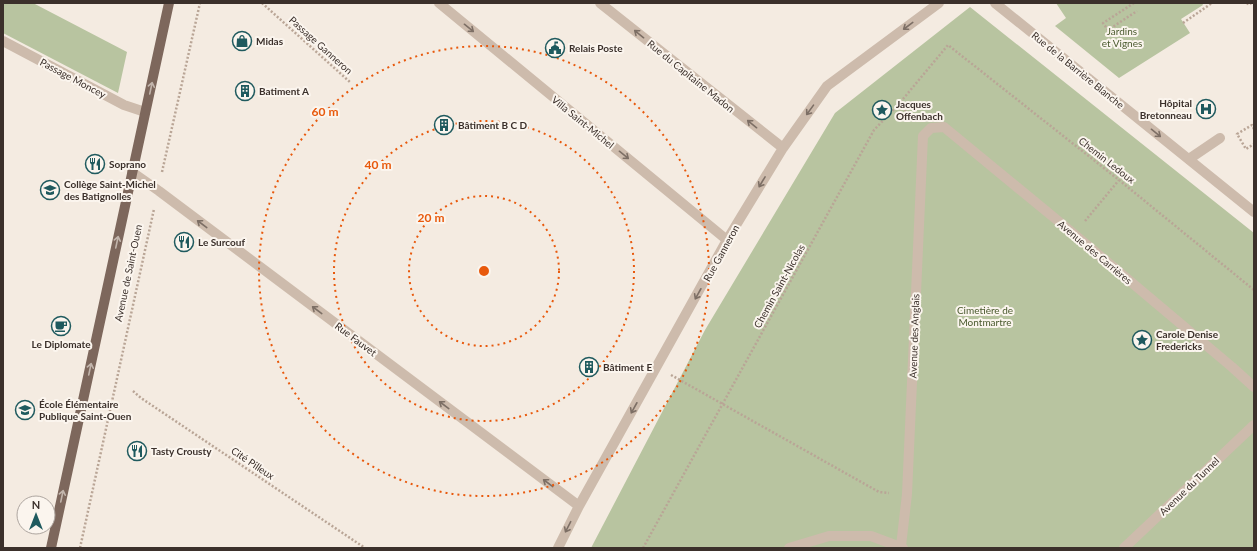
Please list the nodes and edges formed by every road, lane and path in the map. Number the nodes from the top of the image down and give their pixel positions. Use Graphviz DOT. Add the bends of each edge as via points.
graph roads {
  1 [pos="169,3"];
  2 [pos="200,3"];
  3 [pos="262,3"];
  4 [pos="439,3"];
  5 [pos="600,3"];
  6 [pos="939,3"];
  7 [pos="995,3"];
  8 [pos="1212,3"];
  9 [pos="1248,3"];
  10 [pos="1251,3"];
  11 [pos="1132,4"];
  12 [pos="1137,11"];
  13 [pos="1183,23"];
  14 [pos="3,41"];
  15 [pos="948,45"];
  16 [pos="352,83"];
  17 [pos="145,112"];
  18 [pos="931,128"];
  19 [pos="1254,129"];
  20 [pos="1220,138"];
  21 [pos="1254,144"];
  22 [pos="782,148"];
  23 [pos="1188,160"];
  24 [pos="132,172"];
  25 [pos="1119,180"];
  26 [pos="158,191"];
  27 [pos="1092,212"];
  28 [pos="1254,212"];
  29 [pos="728,240"];
  30 [pos="1254,290"];
  31 [pos="679,381"];
  32 [pos="1254,387"];
  33 [pos="133,391"];
  34 [pos="723,405"];
  35 [pos="1254,425"];
  36 [pos="908,494"];
  37 [pos="579,506"];
  38 [pos="902,547"];
  39 [pos="51,548"];
  40 [pos="80,548"];
  41 [pos="365,548"];
  42 [pos="558,548"];
  43 [pos="643,548"];
  44 [pos="789,548"];
  45 [pos="1124,548"];
  17 -- 1 [label="main road, Avenue de Saint-Ouen, one-way"];
  2 -- 26 [label="path, Avenue de Saint-Ouen"];
  3 -- 16 [label="path, Passage Ganneron"];
  4 -- 29 [label="street, Villa Saint-Michel, one-way"];
  22 -- 5 [label="street, Rue du Capitaine Madon, one-way"];
  6 -- 22 [label="street, Rue Ganneron, one-way" via="827,86"];
  7 -- 23 [label="street, Rue de la Barrière Blanche, one-way"];
  8 -- 13 [label="path"];
  9 -- 10 [label="path"];
  11 -- 12 [label="path" via="1104,23 1108,30"];
  14 -- 17 [label="street, Passage Moncey" via="124,105"];
  15 -- 25 [label="path, Chemin Ledoux"];
  15 -- 34 [label="path, Chemin Saint-Nicolas" via="874,130"];
  17 -- 24 [label="main road, Avenue de Saint-Ouen"];
  18 -- 32 [label="street, Avenue des Carrières" via="944,127"];
  18 -- 36 [label="street, Avenue des Anglais" via="923,136"];
  19 -- 21 [label="path" via="1252,125 1237,134 1246,149"];
  20 -- 23 [label="street"];
  22 -- 29 [label="street, Rue Ganneron, one-way"];
  23 -- 28 [label="street, Rue de la Barrière Blanche"];
  24 -- 26 [label="street, Rue Fauvet"];
  39 -- 24 [label="main road, Avenue de Saint-Ouen, one-way"];
  25 -- 27 [label="path"];
  25 -- 30 [label="path, Chemin Ledoux"];
  37 -- 26 [label="street, Rue Fauvet, one-way"];
  26 -- 40 [label="path, Avenue de Saint-Ouen"];
  29 -- 37 [label="street, Rue Ganneron, one-way"];
  31 -- 34 [label="path"];
  33 -- 41 [label="path, Cité Pilleux"];
  34 -- 36 [label="path" via="879,492"];
  34 -- 43 [label="path, Chemin Saint-Nicolas"];
  35 -- 45 [label="street, Avenue du Tunnel"];
  36 -- 38 [label="street, Avenue des Anglais"];
  37 -- 42 [label="street, Rue Ganneron, one-way"];
  38 -- 44 [label="street" via="871,536 829,536"];
}
